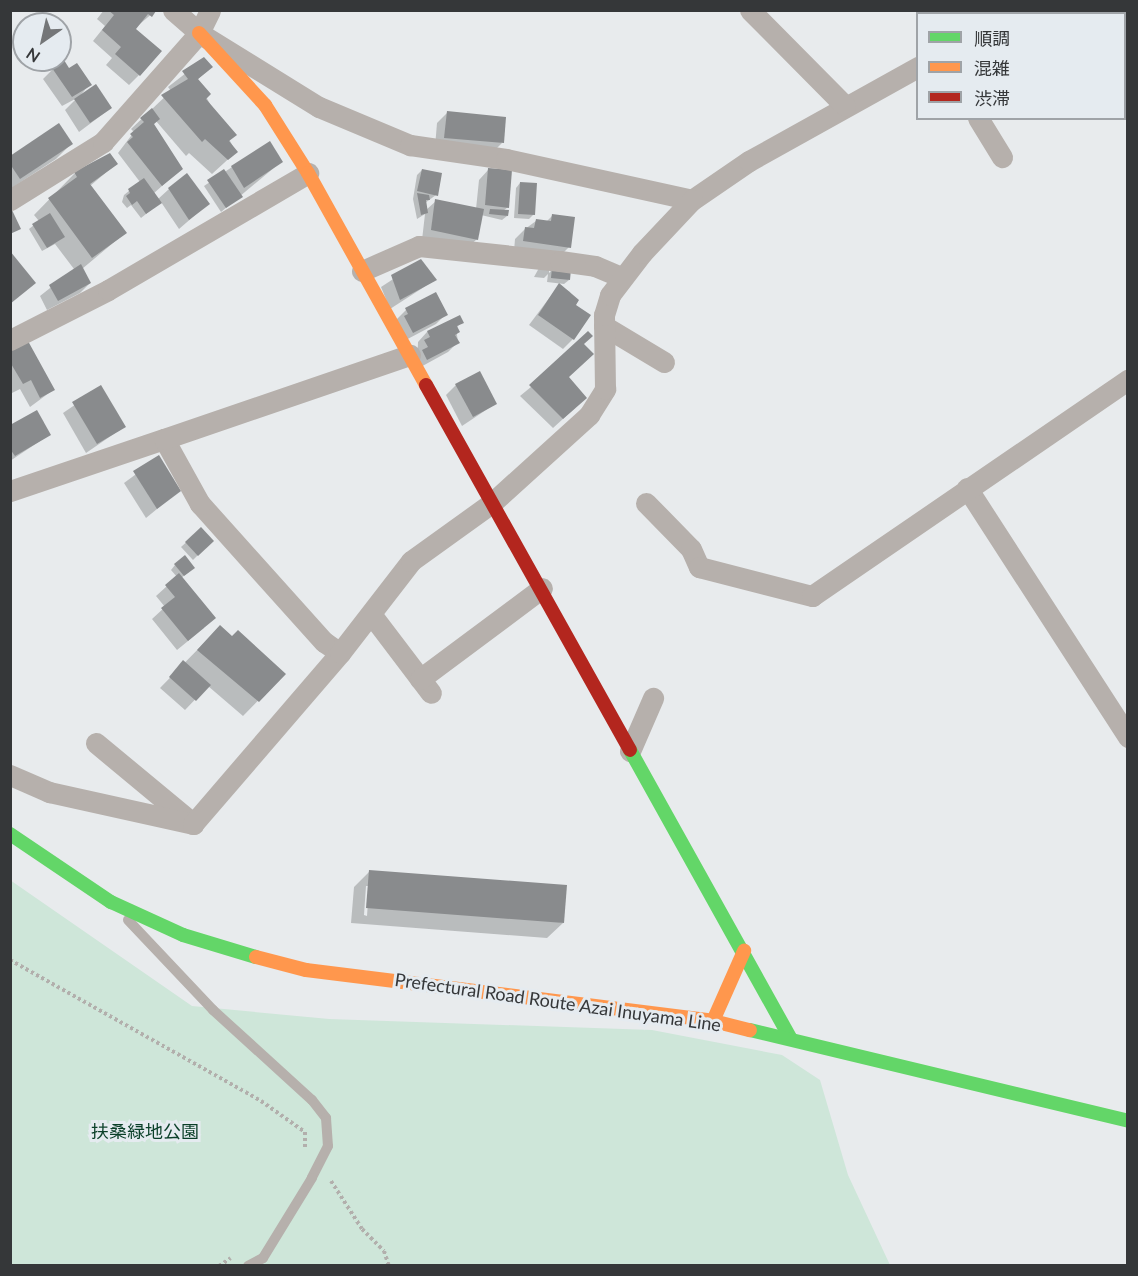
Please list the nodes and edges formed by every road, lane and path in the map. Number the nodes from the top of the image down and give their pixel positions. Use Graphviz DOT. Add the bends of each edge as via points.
graph roads {
  1 [pos="173,10"];
  2 [pos="210,10"];
  3 [pos="750,10"];
  4 [pos="199,33"];
  5 [pos="916,68"];
  6 [pos="845,106"];
  7 [pos="979,120"];
  8 [pos="1002,157"];
  9 [pos="308,173"];
  10 [pos="10,200"];
  11 [pos="692,200"];
  12 [pos="362,271"];
  13 [pos="621,277"];
  14 [pos="604,326"];
  15 [pos="10,340"];
  16 [pos="410,355"];
  17 [pos="664,362"];
  18 [pos="1128,380"];
  19 [pos="164,439"];
  20 [pos="966,488"];
  21 [pos="10,491"];
  22 [pos="493,502"];
  23 [pos="646,503"];
  24 [pos="542,588"];
  25 [pos="371,614"];
  26 [pos="340,653"];
  27 [pos="654,698"];
  28 [pos="1128,737"];
  29 [pos="96,743"];
  30 [pos="630,751"];
  31 [pos="10,776"];
  32 [pos="193,824"];
  33 [pos="10,834"];
  34 [pos="111,902"];
  35 [pos="744,951"];
  36 [pos="10,960"];
  37 [pos="713,1021"];
  38 [pos="790,1037"];
  39 [pos="1128,1121"];
  40 [pos="305,1155"];
  41 [pos="329,1178"];
  42 [pos="248,1266"];
  43 [pos="388,1266"];
  1 -- 4 [label="street"];
  2 -- 4 [label="street"];
  3 -- 6 [label="street"];
  4 -- 9 [label="street" via="265,105"];
  4 -- 10 [label="street" via="103,142"];
  4 -- 11 [label="street" via="319,107 410,145 506,159"];
  5 -- 6 [label="street"];
  6 -- 11 [label="street" via="749,161"];
  7 -- 8 [label="street"];
  9 -- 12 [label="street"];
  9 -- 15 [label="street" via="108,290"];
  11 -- 13 [label="street"];
  12 -- 13 [label="street" via="419,246 596,266"];
  12 -- 16 [label="street"];
  13 -- 14 [label="street" via="610,295"];
  14 -- 17 [label="street"];
  14 -- 22 [label="street" via="605,389 589,415"];
  16 -- 19 [label="street"];
  16 -- 22 [label="street"];
  18 -- 20 [label="street"];
  19 -- 21 [label="street"];
  19 -- 26 [label="street" via="200,504 324,642"];
  20 -- 23 [label="street" via="812,596 699,567 691,549"];
  20 -- 28 [label="street"];
  22 -- 24 [label="street"];
  22 -- 25 [label="street" via="411,561"];
  24 -- 25 [label="street" via="426,686"];
  24 -- 30 [label="street"];
  25 -- 26 [label="street"];
  26 -- 32 [label="street"];
  27 -- 30 [label="street"];
  29 -- 32 [label="street"];
  30 -- 35 [label="street"];
  31 -- 32 [label="street" via="49,792"];
  33 -- 34 [label="street, Prefectural Road Route Azai Inuyama Line"];
  34 -- 37 [label="street, Prefectural Road Route Azai Inuyama Line" via="183,935 306,970"];
  34 -- 42 [label="lane" via="213,1010 312,1100 326,1118 328,1146 312,1178 263,1258"];
  35 -- 37 [label="street"];
  35 -- 38 [label="street"];
  36 -- 40 [label="path" via="261,1101 305,1132"];
  37 -- 38 [label="street, Prefectural Road Route Azai Inuyama Line"];
  38 -- 39 [label="street, Prefectural Road Route Azai Inuyama Line"];
  41 -- 43 [label="path" via="362,1229 384,1251"];
}
